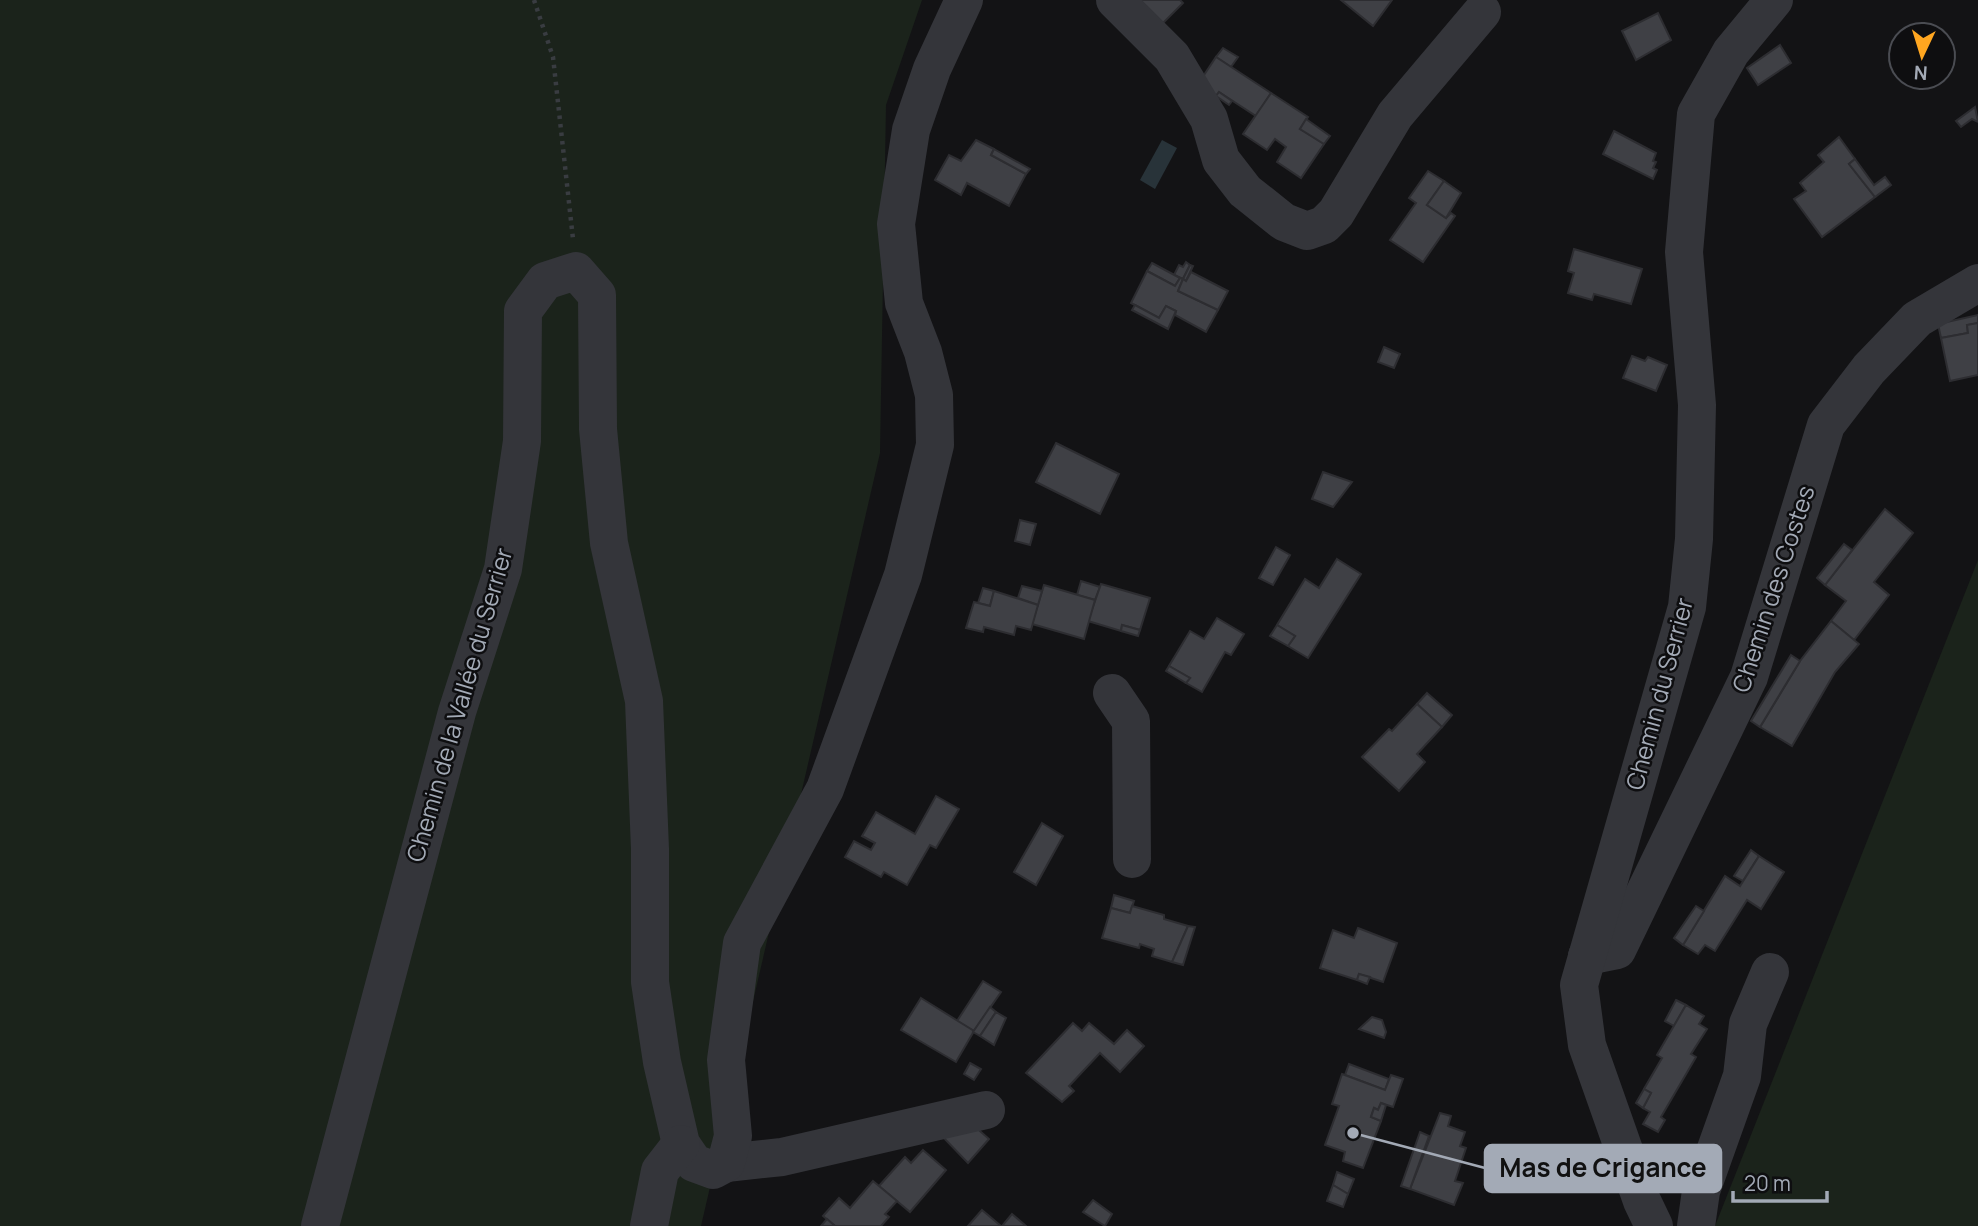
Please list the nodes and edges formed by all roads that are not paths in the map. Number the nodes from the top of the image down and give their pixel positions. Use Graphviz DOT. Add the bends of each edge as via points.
graph roads {
  1 [pos="964,0"];
  2 [pos="1115,0"];
  3 [pos="1774,0"];
  4 [pos="1482,12"];
  5 [pos="1978,283"];
  6 [pos="1112,693"];
  7 [pos="1132,859"];
  8 [pos="1587,956"];
  9 [pos="1770,972"];
  10 [pos="986,1110"];
  11 [pos="681,1144"];
  12 [pos="726,1163"];
  13 [pos="320,1226"];
  14 [pos="649,1226"];
  15 [pos="1654,1226"];
  16 [pos="1696,1226"];
  1 -- 12 [label="street" via="932,69 911,130 896,224 904,303 934,395 935,445 903,575 825,789 742,943 726,1060 733,1136"];
  2 -- 4 [label="street" via="1171,57 1209,119 1221,160 1245,191 1284,222 1307,231 1324,225 1336,213 1395,115"];
  3 -- 8 [label="street, Chemin du Serrier" via="1731,52 1696,114 1684,252 1697,405 1694,539 1687,607"];
  5 -- 8 [label="street, Chemin des Costes" via="1917,319 1869,369 1826,425 1749,677 1617,950"];
  6 -- 7 [label="street" via="1131,721"];
  8 -- 15 [label="street, Chemin du Serrier" via="1579,985 1587,1045"];
  9 -- 16 [label="street" via="1748,1024 1742,1076 1701,1191"];
  10 -- 12 [label="street" via="782,1157"];
  11 -- 12 [label="street" via="694,1163 713,1170"];
  11 -- 13 [label="street, Chemin de la Vallée du Serrier" via="650,982 644,701 609,543 598,429 597,295 576,271 545,281 523,311 522,441 503,569 457,712"];
  11 -- 14 [label="street" via="660,1171"];
}
